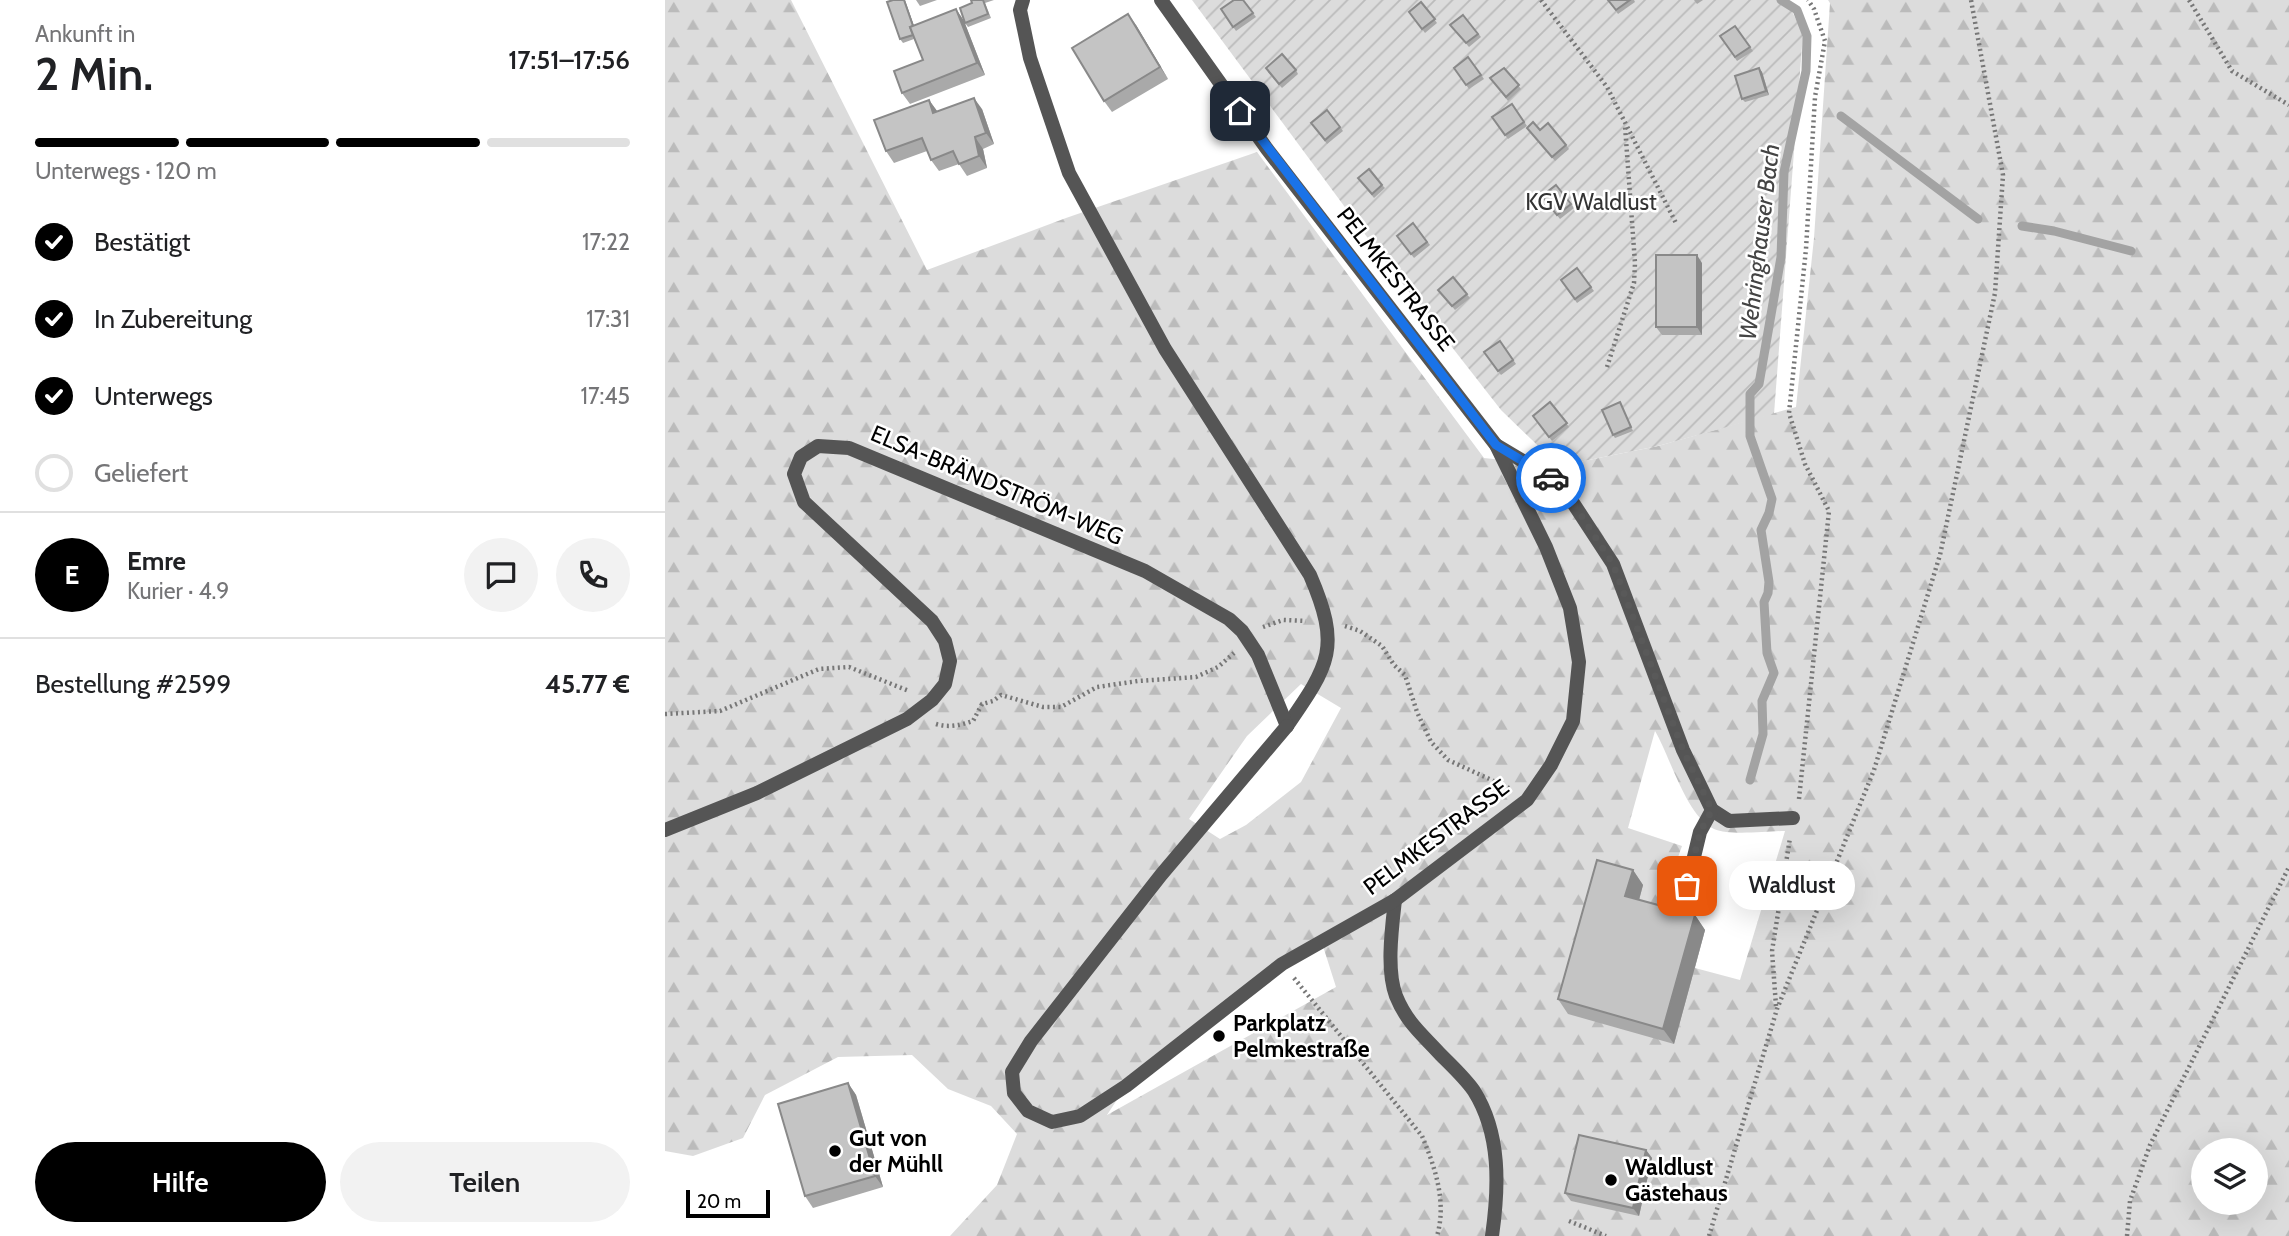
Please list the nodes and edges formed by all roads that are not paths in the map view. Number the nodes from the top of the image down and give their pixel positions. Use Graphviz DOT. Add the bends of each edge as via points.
graph roads {
  1 [pos="1023,0"];
  2 [pos="1161,0"];
  3 [pos="1496,445"];
  4 [pos="1287,726"];
  5 [pos="1712,810"];
  6 [pos="1793,818"];
  7 [pos="665,830"];
  8 [pos="1687,886"];
  9 [pos="1395,900"];
  10 [pos="1492,1236"];
  1 -- 4 [label="street, PELMKESTRASSE" via="1020,10 1030,58 1069,173 1165,349 1310,575 1327,621 1326,656 1316,684"];
  2 -- 3 [label="street, PELMKESTRASSE" via="1267,149"];
  3 -- 5 [label="street" via="1560,483 1613,564 1683,750"];
  3 -- 9 [label="street, PELMKESTRASSE" via="1570,608 1579,662 1573,721 1527,800"];
  4 -- 7 [label="street, ELSA-BRÄNDSTRÖM-WEG" via="1258,655 1230,619 1146,571 849,448 818,446 801,457 794,474 804,502 932,621 945,641 950,661 945,684 907,719 757,793"];
  4 -- 9 [label="street, PELMKESTRASSE" via="1161,875 1031,1041 1012,1072 1014,1093 1028,1111 1052,1122 1080,1116 1126,1086 1282,964"];
  5 -- 6 [label="street" via="1729,821"];
  5 -- 8 [label="street" via="1700,832"];
  9 -- 10 [label="street" via="1390,946 1395,993 1407,1020 1473,1089 1488,1118 1496,1155"];
}
